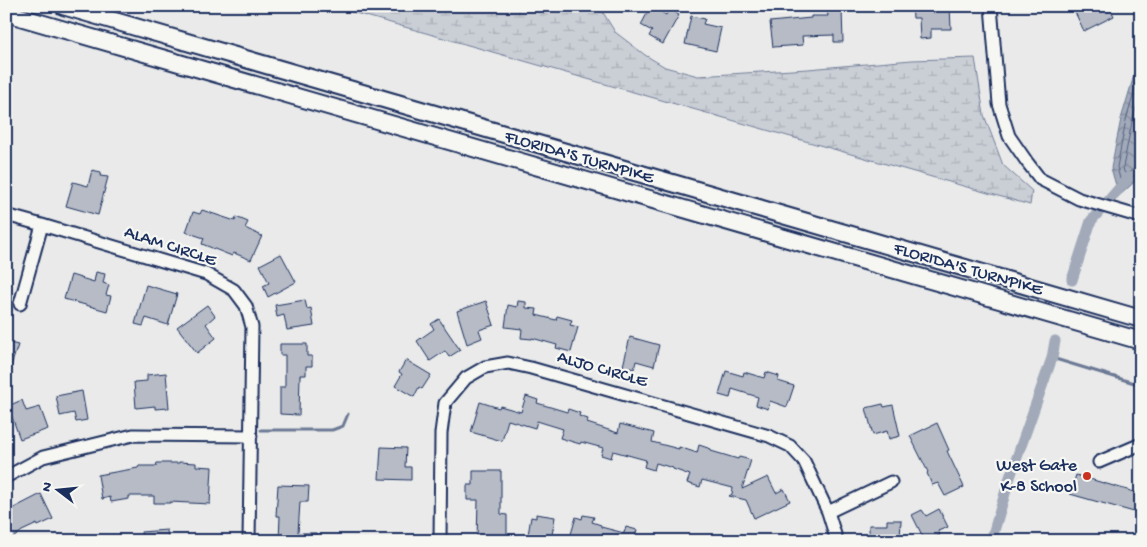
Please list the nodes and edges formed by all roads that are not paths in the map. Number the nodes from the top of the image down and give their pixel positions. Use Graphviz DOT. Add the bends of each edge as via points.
graph roads {
  1 [pos="63,6"];
  2 [pos="991,6"];
  3 [pos="6,13"];
  4 [pos="6,215"];
  5 [pos="1141,217"];
  6 [pos="42,225"];
  7 [pos="20,304"];
  8 [pos="1141,319"];
  9 [pos="1141,341"];
  10 [pos="251,436"];
  11 [pos="1141,444"];
  12 [pos="1100,462"];
  13 [pos="6,477"];
  14 [pos="891,482"];
  15 [pos="828,512"];
  16 [pos="250,541"];
  17 [pos="440,541"];
  18 [pos="837,541"];
  1 -- 8 [label="highway, FLORIDA'S TURNPIKE"];
  2 -- 5 [label="street" via="999,104 1009,136 1027,162 1040,179 1079,199"];
  3 -- 9 [label="highway, FLORIDA'S TURNPIKE"];
  4 -- 6 [label="street, ALAM CIRCLE"];
  6 -- 7 [label="street"];
  6 -- 10 [label="street, ALAM CIRCLE" via="206,274 234,290 246,306 252,327"];
  10 -- 13 [label="street" via="133,435 43,457"];
  10 -- 16 [label="street, ALAM CIRCLE"];
  11 -- 12 [label="street"];
  14 -- 15 [label="street"];
  15 -- 17 [label="street, ALJO CIRCLE" via="804,461 790,446 769,436 508,363 485,367 466,378 445,404 440,433"];
  15 -- 18 [label="street, ALJO CIRCLE"];
}
